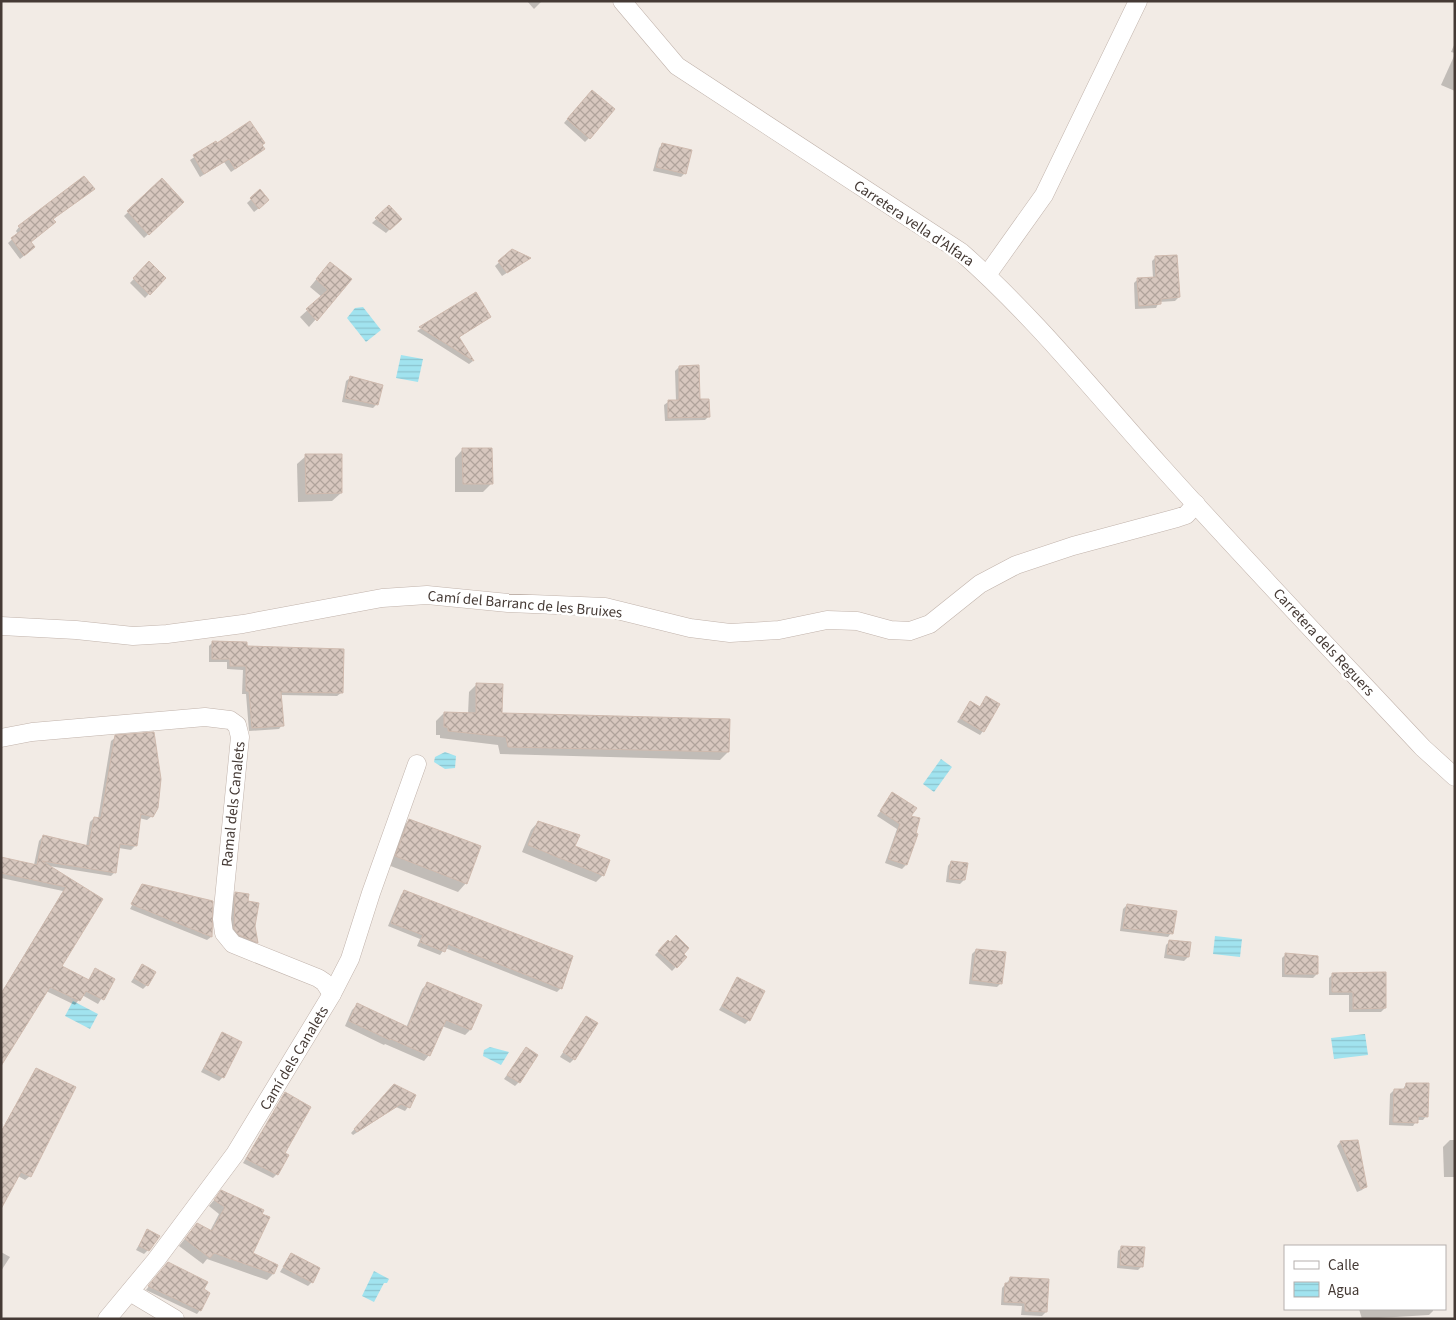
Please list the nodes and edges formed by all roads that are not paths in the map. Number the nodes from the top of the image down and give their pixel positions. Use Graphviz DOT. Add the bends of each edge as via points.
graph roads {
  1 [pos="622,1"];
  2 [pos="1138,1"];
  3 [pos="987,275"];
  4 [pos="1196,504"];
  5 [pos="1,626"];
  6 [pos="1,738"];
  7 [pos="418,764"];
  8 [pos="1455,778"];
  9 [pos="332,994"];
  10 [pos="130,1292"];
  11 [pos="107,1319"];
  12 [pos="175,1319"];
  1 -- 3 [label="street, Carretera vella d'Alfara" via="677,66 961,252"];
  2 -- 3 [label="street" via="1044,195"];
  3 -- 4 [label="street, Carretera vella d'Alfara"];
  4 -- 5 [label="street, Camí del Barranc de les Bruixes" via="1186,515 1016,565 980,584 930,624 910,631 890,630 856,621 827,620 779,630 730,633 690,628 605,607 508,603 427,594 382,598 243,624 160,635 133,636"];
  4 -- 8 [label="street, Carretera dels Reguers" via="1423,748"];
  6 -- 9 [label="street, Ramal dels Canalets" via="32,732 205,717 230,720 237,725 240,737 222,919 224,933 233,944 318,978"];
  7 -- 9 [label="street, Camí dels Canalets" via="370,893 350,959"];
  9 -- 10 [label="street, Camí dels Canalets" via="235,1154"];
  10 -- 11 [label="street, Camí dels Canalets"];
  10 -- 12 [label="street"];
}
